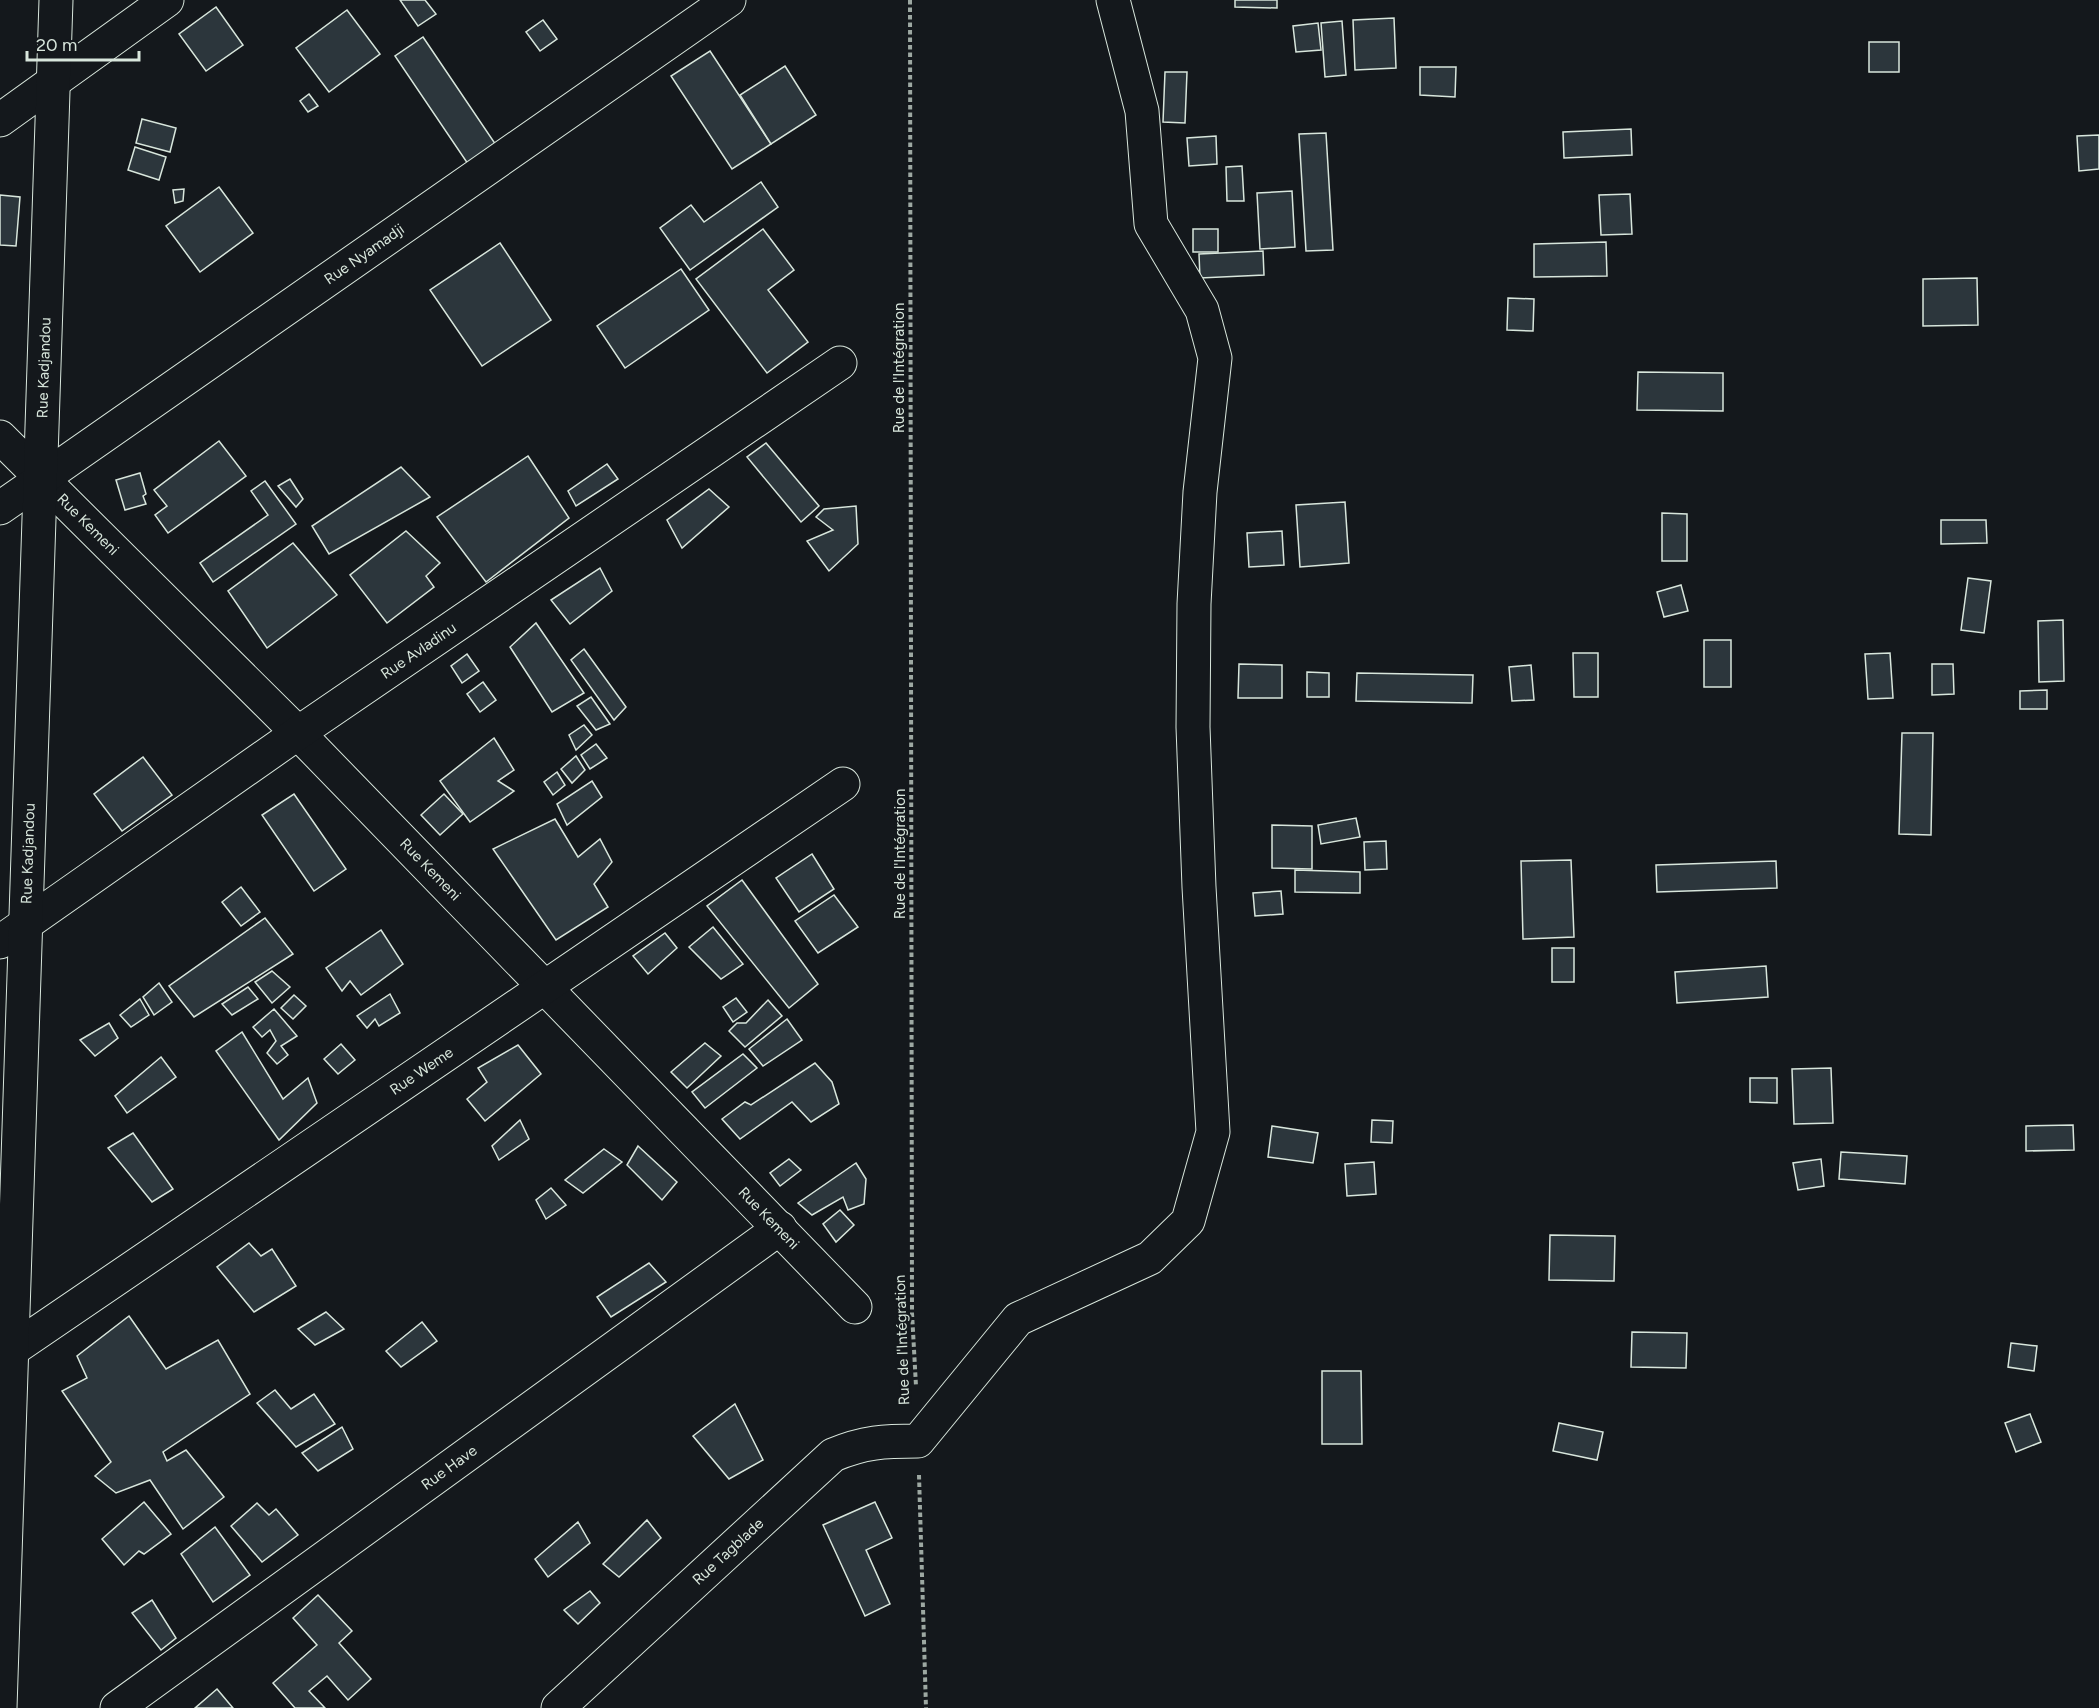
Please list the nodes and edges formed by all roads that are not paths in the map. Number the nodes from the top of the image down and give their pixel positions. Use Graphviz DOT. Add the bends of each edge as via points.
graph roads {
  1 [pos="56,0"];
  2 [pos="167,0"];
  3 [pos="729,0"];
  4 [pos="1113,0"];
  5 [pos="53,81"];
  6 [pos="0,120"];
  7 [pos="840,363"];
  8 [pos="0,437"];
  9 [pos="40,479"];
  10 [pos="0,508"];
  11 [pos="298,733"];
  12 [pos="843,784"];
  13 [pos="26,923"];
  14 [pos="0,942"];
  15 [pos="545,987"];
  16 [pos="780,1228"];
  17 [pos="855,1307"];
  18 [pos="6,1353"];
  19 [pos="0,1708"];
  20 [pos="117,1708"];
  21 [pos="558,1708"];
  1 -- 5 [label="street, Rue Kadjandou"];
  2 -- 5 [label="street"];
  3 -- 9 [label="street, Rue Nyamadji"];
  4 -- 21 [label="street, Rue Tagblade" via="1142,111 1151,224 1202,310 1215,358 1200,492 1193,727 1214,1132 1188,1221 1150,1258 1018,1319 918,1441 879,1441 833,1455"];
  5 -- 6 [label="street"];
  5 -- 9 [label="street, Rue Kadjandou"];
  7 -- 11 [label="street, Rue Avladinu"];
  8 -- 9 [label="street, Rue Kemeni"];
  9 -- 10 [label="street, Rue Nyamadji"];
  9 -- 11 [label="street, Rue Kemeni"];
  9 -- 13 [label="street, Rue Kadjandou"];
  11 -- 13 [label="street, Rue Avladinu"];
  11 -- 15 [label="street, Rue Kemeni"];
  12 -- 15 [label="street, Rue Weme"];
  13 -- 14 [label="street, Rue Avladinu"];
  13 -- 18 [label="street, Rue Kadjandou"];
  15 -- 16 [label="street, Rue Kemeni"];
  15 -- 18 [label="street, Rue Weme"];
  16 -- 17 [label="street, Rue Kemeni"];
  16 -- 20 [label="street, Rue Have"];
  18 -- 19 [label="street, Rue Kadjandou"];
}
